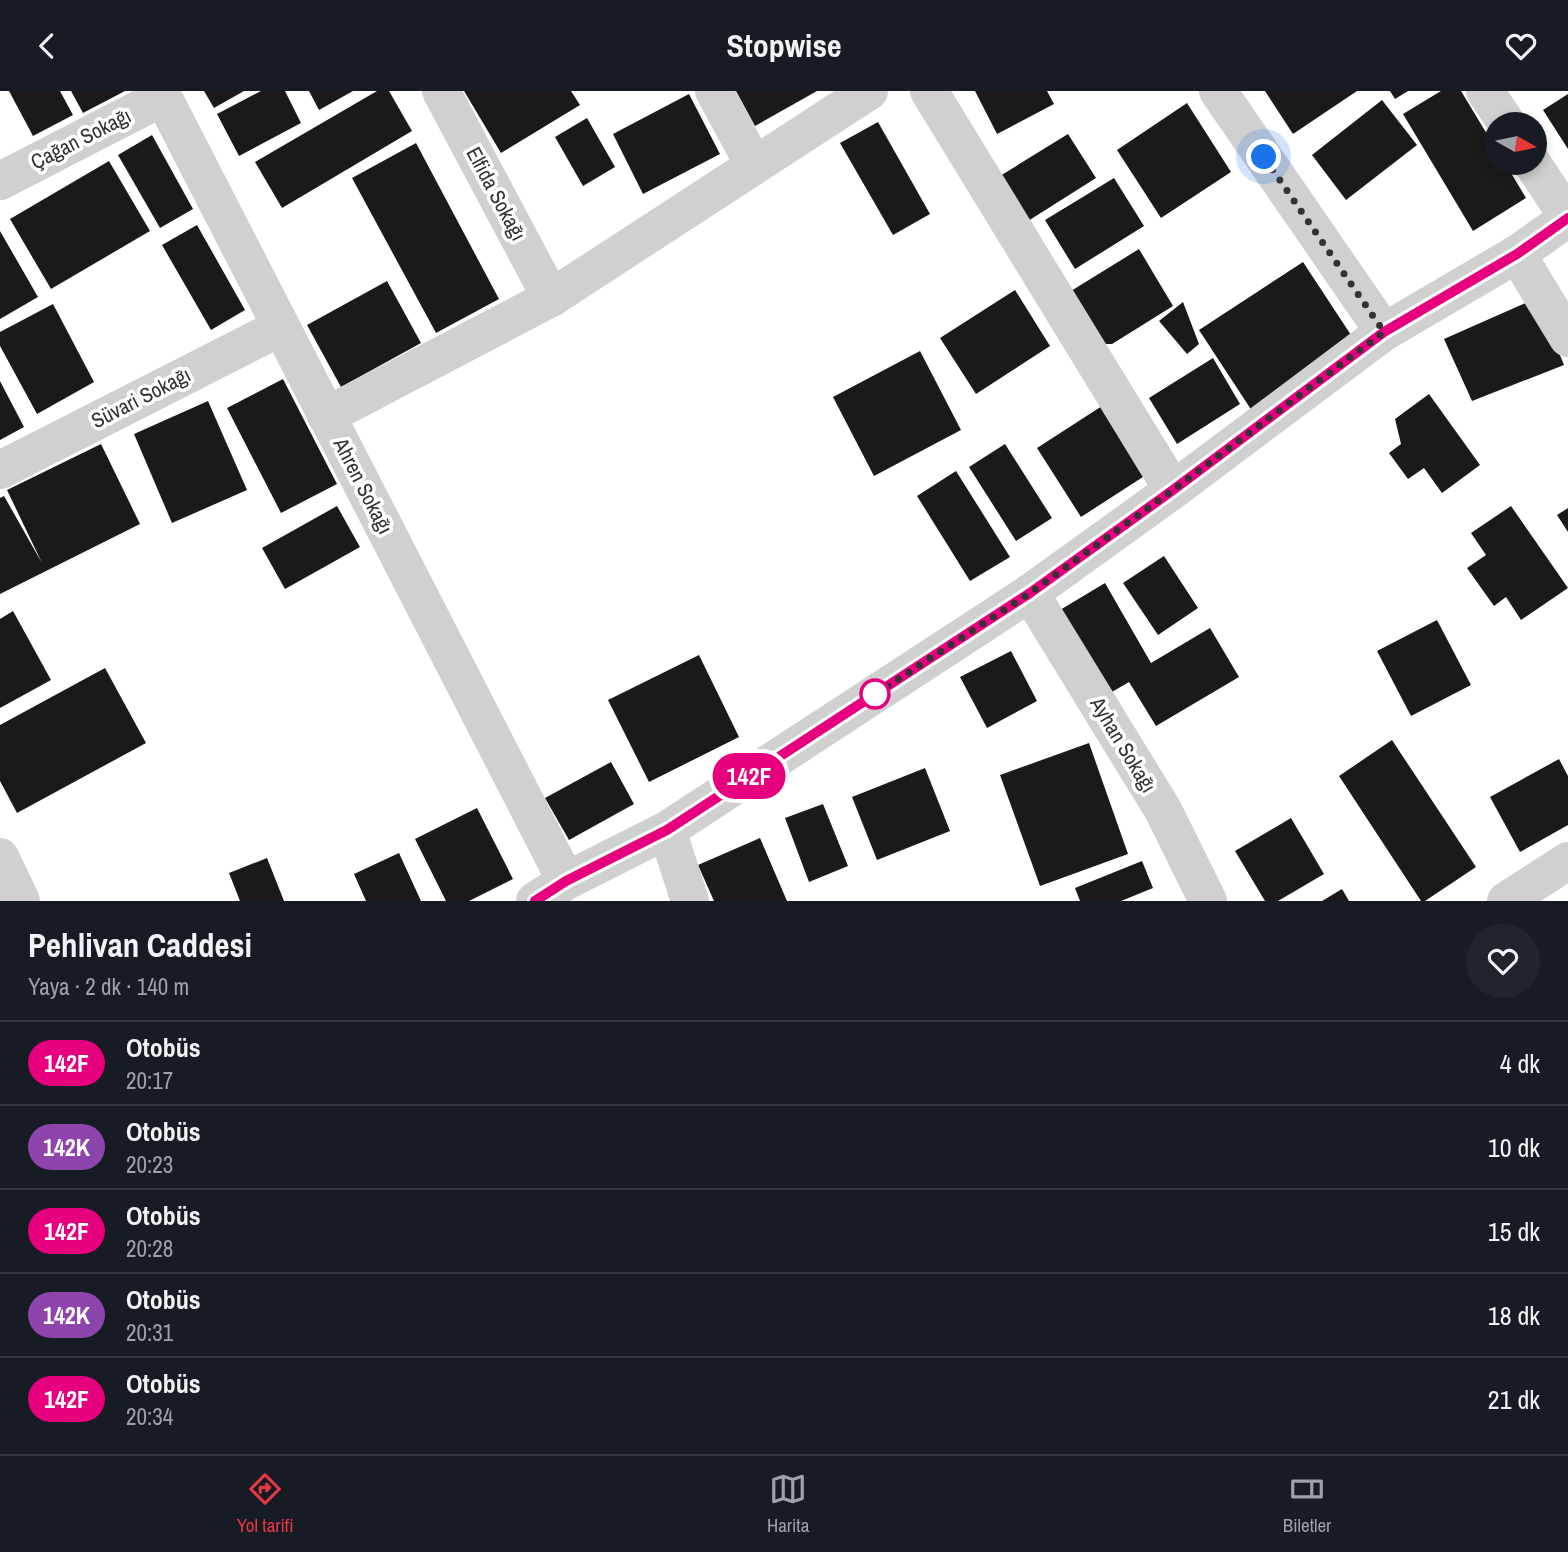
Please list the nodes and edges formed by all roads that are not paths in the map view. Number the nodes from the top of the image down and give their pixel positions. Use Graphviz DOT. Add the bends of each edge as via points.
graph roads {
  1 [pos="441,91"];
  2 [pos="714,91"];
  3 [pos="869,91"];
  4 [pos="929,91"];
  5 [pos="1218,91"];
  6 [pos="1485,91"];
  7 [pos="161,94"];
  8 [pos="1499,112"];
  9 [pos="754,165"];
  10 [pos="1540,175"];
  11 [pos="0,181"];
  12 [pos="1568,217"];
  13 [pos="1517,254"];
  14 [pos="551,298"];
  15 [pos="281,327"];
  16 [pos="1384,332"];
  17 [pos="1568,338"];
  18 [pos="326,415"];
  19 [pos="0,470"];
  20 [pos="1173,490"];
  21 [pos="1030,593"];
  22 [pos="667,830"];
  23 [pos="0,857"];
  24 [pos="1568,861"];
  25 [pos="551,891"];
  26 [pos="22,901"];
  27 [pos="690,901"];
  28 [pos="1208,901"];
  29 [pos="1506,901"];
  1 -- 14 [label="street, Elfida Sokağı"];
  2 -- 9 [label="street"];
  3 -- 9 [label="street"];
  4 -- 20 [label="street"];
  5 -- 16 [label="street"];
  6 -- 8 [label="street"];
  7 -- 11 [label="street, Çağan Sokağı"];
  7 -- 15 [label="street, Ahren Sokağı"];
  9 -- 14 [label="street"];
  10 -- 12 [label="street"];
  12 -- 13 [label="street"];
  13 -- 16 [label="street"];
  13 -- 17 [label="street"];
  14 -- 18 [label="street"];
  15 -- 18 [label="street, Ahren Sokağı"];
  15 -- 19 [label="street, Süvari Sokağı"];
  16 -- 20 [label="street"];
  18 -- 25 [label="street, Ahren Sokağı"];
  20 -- 21 [label="street"];
  21 -- 22 [label="street"];
  21 -- 28 [label="street, Ayhan Sokağı" via="1163,810"];
  22 -- 25 [label="street"];
  22 -- 27 [label="street"];
  23 -- 26 [label="street"];
  24 -- 29 [label="street"];
}
